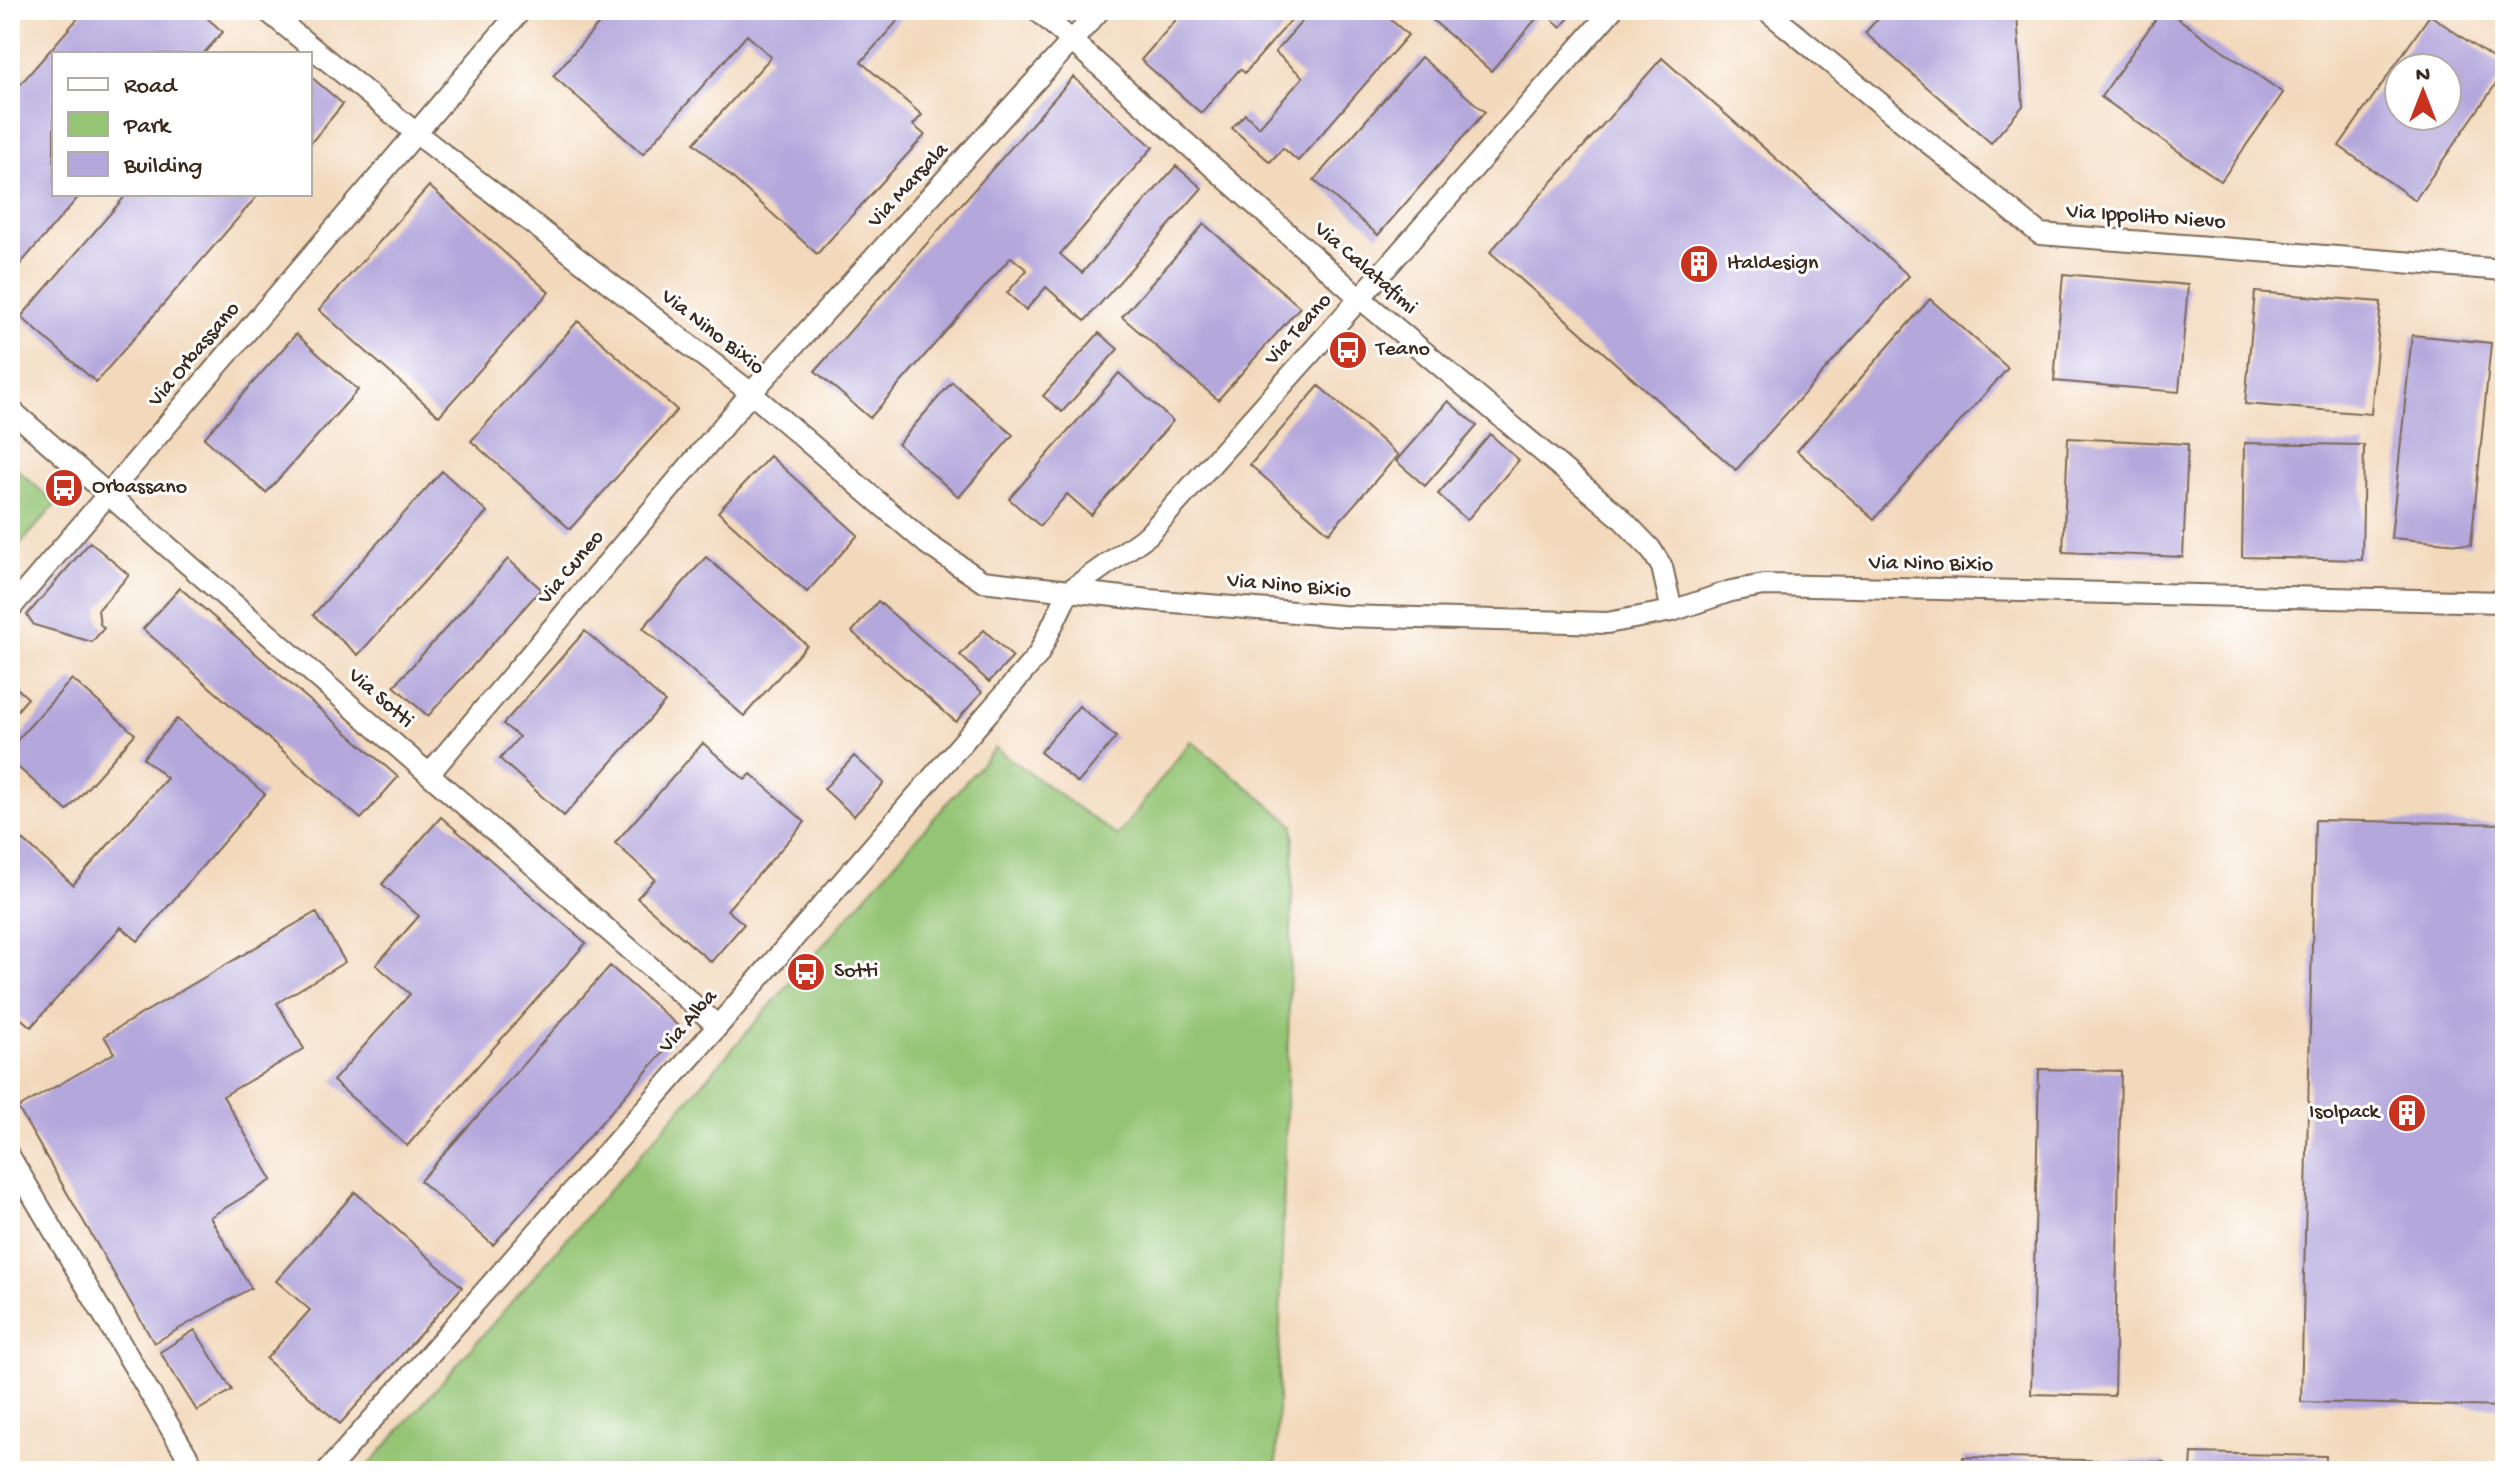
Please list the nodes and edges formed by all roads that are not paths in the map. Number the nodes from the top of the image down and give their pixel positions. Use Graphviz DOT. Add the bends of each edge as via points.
graph roads {
  1 [pos="266,10"];
  2 [pos="521,10"];
  3 [pos="1037,10"];
  4 [pos="1100,10"];
  5 [pos="1612,10"];
  6 [pos="1766,10"];
  7 [pos="1073,42"];
  8 [pos="416,133"];
  9 [pos="2505,270"];
  10 [pos="1360,298"];
  11 [pos="751,393"];
  12 [pos="10,409"];
  13 [pos="108,494"];
  14 [pos="1069,591"];
  15 [pos="2505,602"];
  16 [pos="10,609"];
  17 [pos="1672,611"];
  18 [pos="429,774"];
  19 [pos="718,1026"];
  20 [pos="10,1157"];
  21 [pos="196,1471"];
  22 [pos="327,1471"];
  1 -- 8 [label="street, Via Nino Bixio"];
  2 -- 8 [label="street, Via Orbassano"];
  3 -- 7 [label="street, Via Calatafimi"];
  4 -- 7 [label="street, Via Marsala"];
  5 -- 10 [label="street, Via Teano"];
  6 -- 9 [label="street, Via Ippolito Nievo" via="2040,234"];
  7 -- 10 [label="street, Via Calatafimi"];
  7 -- 11 [label="street, Via Marsala"];
  8 -- 11 [label="street, Via Nino Bixio"];
  8 -- 13 [label="street, Via Orbassano"];
  10 -- 14 [label="street, Via Teano" via="1148,535"];
  10 -- 17 [label="street, Via Calatafimi" via="1620,517 1662,567"];
  11 -- 14 [label="street, Via Nino Bixio" via="927,544 982,581"];
  11 -- 18 [label="street, Via Cuneo"];
  12 -- 13 [label="street, Via Sotti"];
  13 -- 16 [label="street, Via Orbassano"];
  13 -- 18 [label="street, Via Sotti"];
  14 -- 17 [label="street, Via Nino Bixio" via="1342,616 1607,623"];
  14 -- 19 [label="street, Via Alba" via="1038,655"];
  15 -- 17 [label="street, Via Nino Bixio" via="1764,585"];
  18 -- 19 [label="street, Via Sotti"];
  19 -- 22 [label="street, Via Alba"];
  20 -- 21 [label="street"];
}
